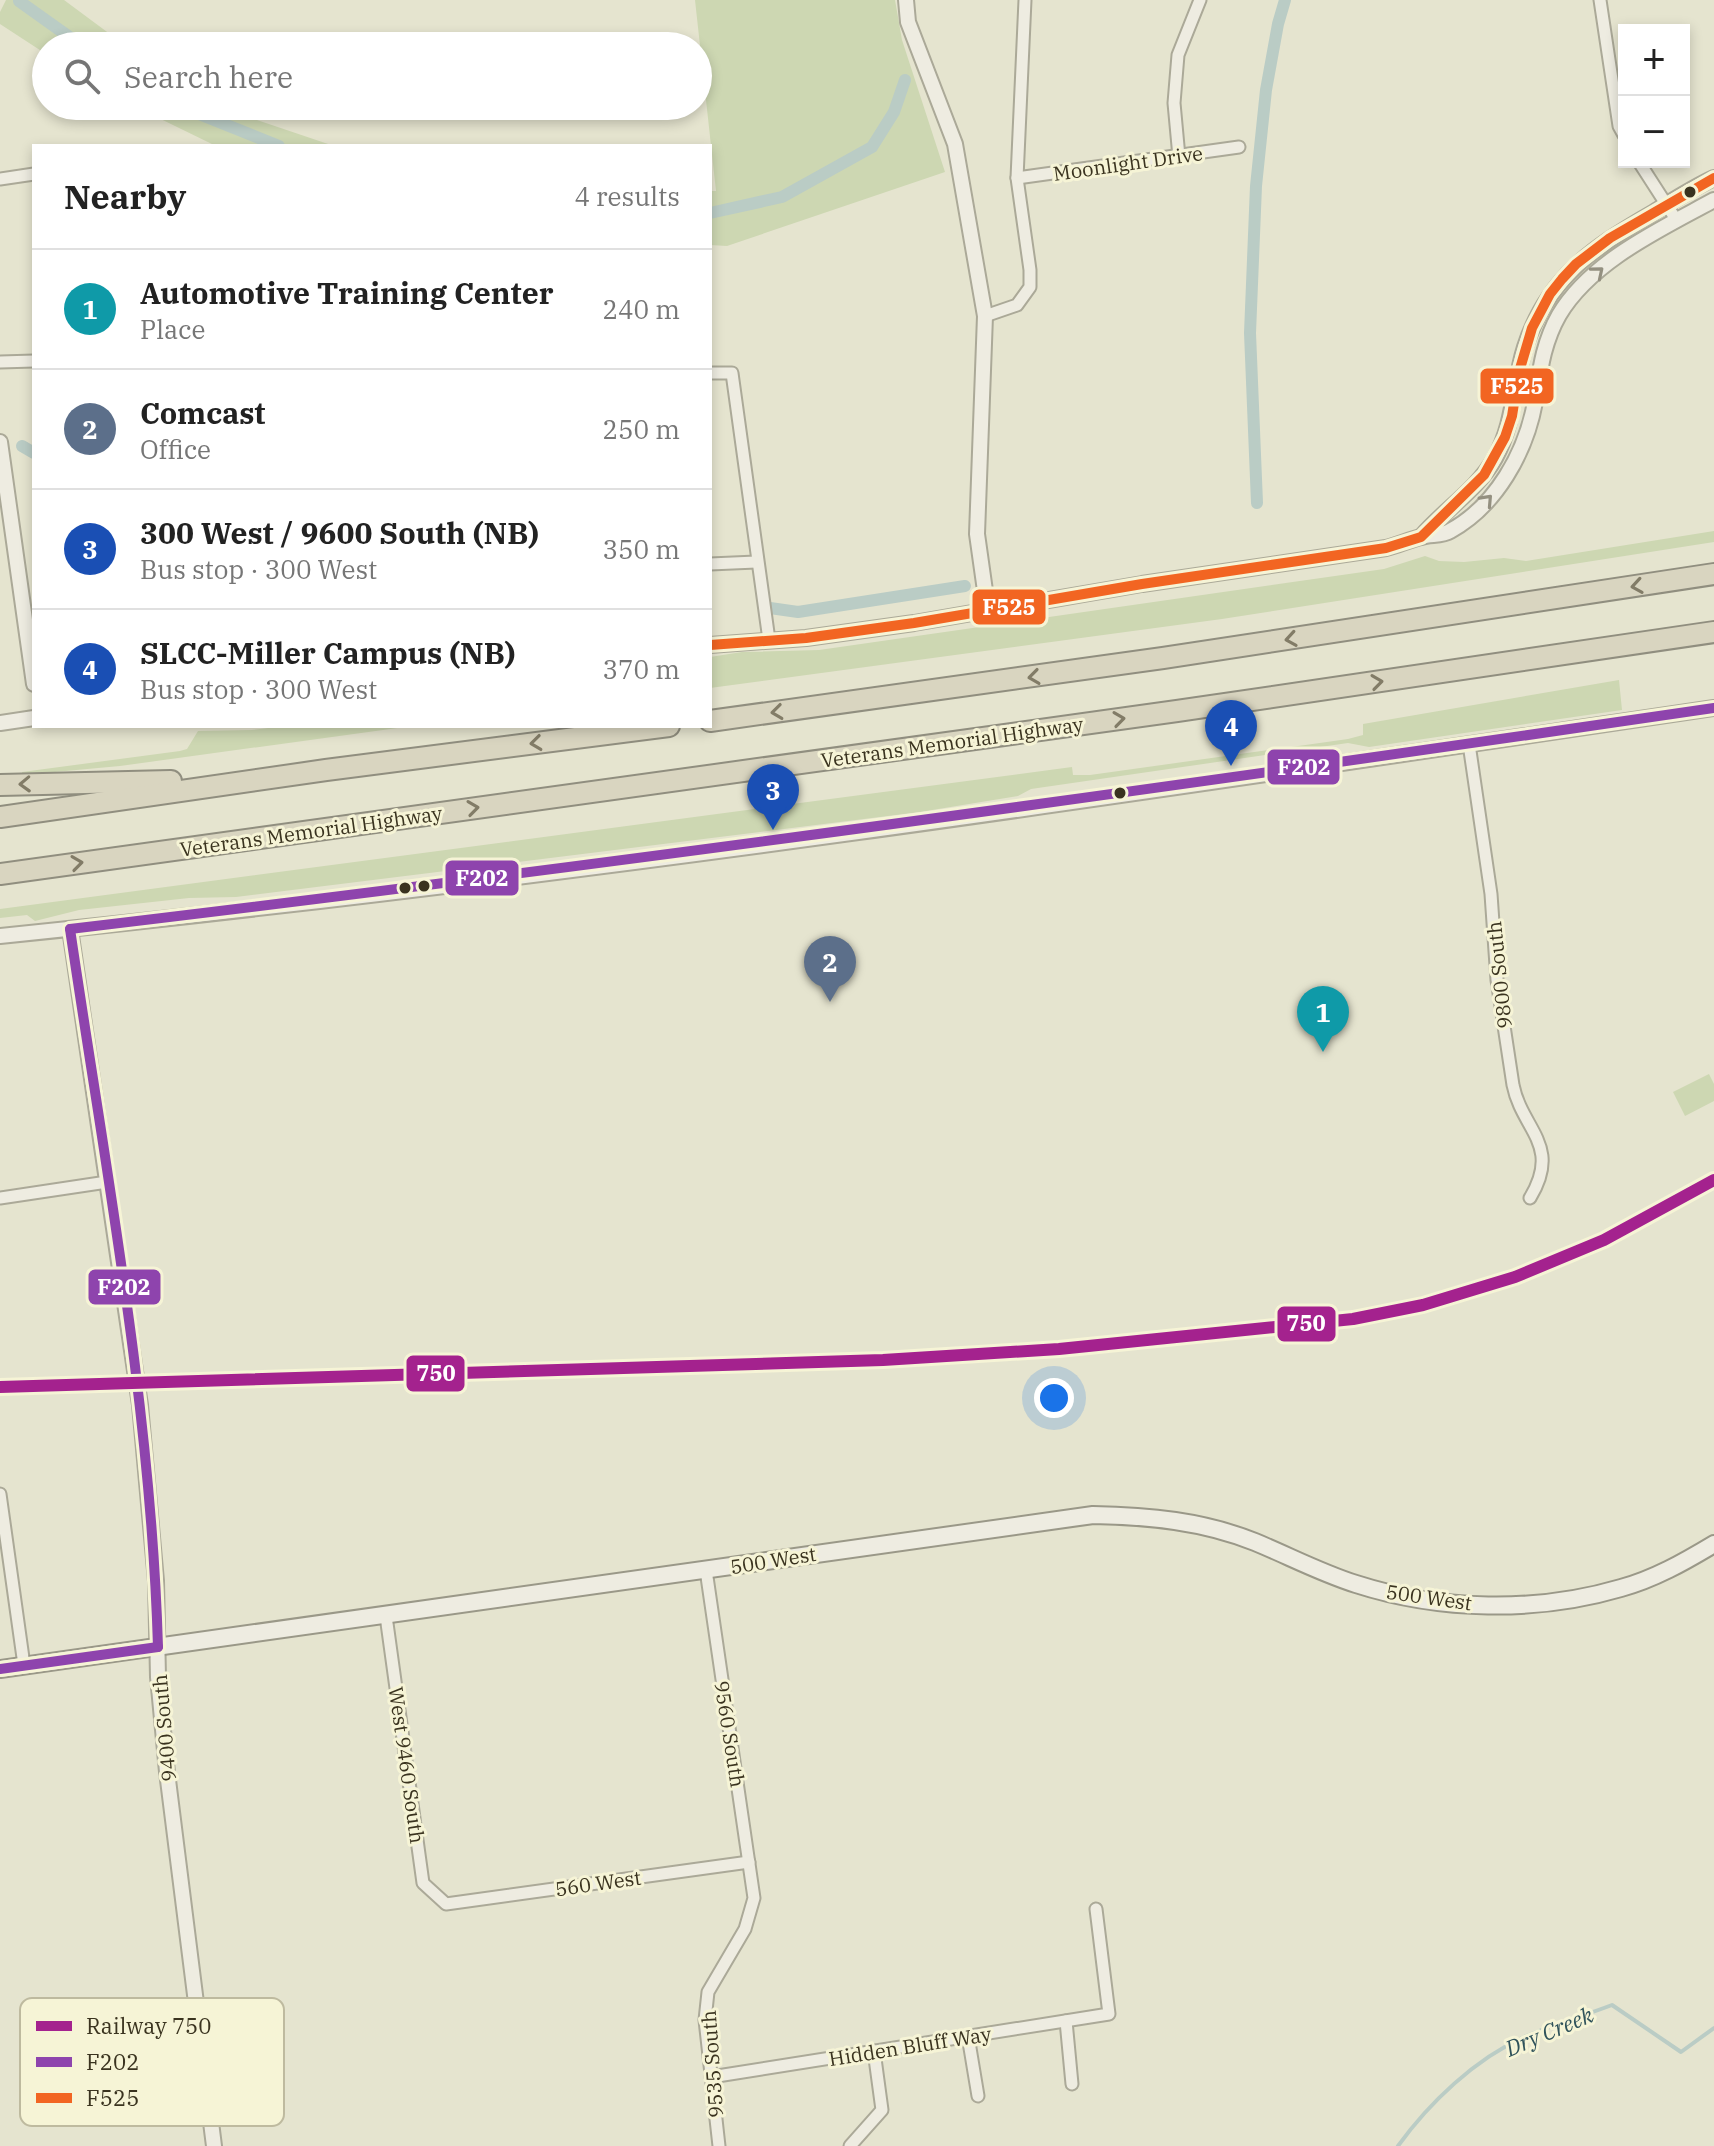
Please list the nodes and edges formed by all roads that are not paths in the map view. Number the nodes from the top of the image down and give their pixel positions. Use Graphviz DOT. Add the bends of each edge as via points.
graph roads {
  1 [pos="906,0"];
  2 [pos="1025,0"];
  3 [pos="1200,0"];
  4 [pos="1600,0"];
  5 [pos="1618,119"];
  6 [pos="1239,147"];
  7 [pos="1179,157"];
  8 [pos="1643,168"];
  9 [pos="32,174"];
  10 [pos="1017,178"];
  11 [pos="1714,178"];
  12 [pos="0,179"];
  13 [pos="1714,200"];
  14 [pos="1666,205"];
  15 [pos="1677,221"];
  16 [pos="985,316"];
  17 [pos="32,361"];
  18 [pos="0,362"];
  19 [pos="712,373"];
  20 [pos="0,442"];
  21 [pos="1421,537"];
  22 [pos="756,562"];
  23 [pos="712,564"];
  24 [pos="1714,574"];
  25 [pos="988,612"];
  26 [pos="1714,632"];
  27 [pos="769,640"];
  28 [pos="712,645"];
  29 [pos="32,670"];
  30 [pos="1714,708"];
  31 [pos="32,718"];
  32 [pos="712,721"];
  33 [pos="0,723"];
  34 [pos="653,728"];
  35 [pos="1469,744"];
  36 [pos="326,770"];
  37 [pos="0,785"];
  38 [pos="0,817"];
  39 [pos="0,874"];
  40 [pos="70,929"];
  41 [pos="0,936"];
  42 [pos="107,1182"];
  43 [pos="0,1198"];
  44 [pos="1530,1198"];
  45 [pos="0,1494"];
  46 [pos="1714,1544"];
  47 [pos="706,1570"];
  48 [pos="14,1592"];
  49 [pos="0,1594"];
  50 [pos="386,1616"];
  51 [pos="158,1647"];
  52 [pos="24,1665"];
  53 [pos="0,1669"];
  54 [pos="749,1862"];
  55 [pos="754,1898"];
  56 [pos="446,1904"];
  57 [pos="1096,1909"];
  58 [pos="195,1998"];
  59 [pos="1066,2021"];
  60 [pos="968,2036"];
  61 [pos="874,2051"];
  62 [pos="711,2077"];
  63 [pos="1072,2084"];
  64 [pos="978,2096"];
  65 [pos="211,2126"];
  66 [pos="214,2146"];
  67 [pos="719,2146"];
  68 [pos="850,2146"];
  1 -- 16 [label="street" via="908,22 955,144"];
  2 -- 10 [label="street"];
  3 -- 7 [label="street" via="1178,55 1174,103"];
  4 -- 5 [label="street"];
  6 -- 7 [label="street, Moonlight Drive"];
  7 -- 10 [label="street, Moonlight Drive"];
  8 -- 14 [label="street"];
  9 -- 12 [label="street"];
  10 -- 16 [label="street" via="1030,287 1017,305"];
  11 -- 14 [label="street"];
  13 -- 15 [label="street"];
  14 -- 15 [label="street"];
  14 -- 21 [label="street" via="1592,251 1550,294 1524,349 1512,416 1496,457 1470,491"];
  21 -- 15 [label="street, one-way" via="1448,533 1467,519 1513,465 1535,404 1546,342 1574,293 1613,259"];
  16 -- 25 [label="street" via="977,534"];
  17 -- 18 [label="street"];
  19 -- 22 [label="street" via="732,373"];
  20 -- 29 [label="street"];
  21 -- 25 [label="street" via="1386,548"];
  22 -- 23 [label="street"];
  22 -- 27 [label="street"];
  24 -- 32 [label="highway, one-way"];
  25 -- 27 [label="street"];
  39 -- 26 [label="highway, Veterans Memorial Highway, one-way"];
  27 -- 28 [label="street"];
  30 -- 35 [label="street"];
  31 -- 33 [label="street"];
  34 -- 36 [label="highway, one-way"];
  35 -- 40 [label="street" via="941,821"];
  35 -- 44 [label="street, 9800 South" via="1513,1085 1536,1134 1542,1167"];
  36 -- 37 [label="highway, one-way" via="187,781"];
  36 -- 38 [label="highway"];
  40 -- 41 [label="street"];
  40 -- 42 [label="street, 9400 South"];
  42 -- 43 [label="street"];
  42 -- 51 [label="street, 9400 South" via="140,1405"];
  45 -- 48 [label="street"];
  46 -- 47 [label="main road, 500 West" via="1620,1589 1537,1604 1473,1605 1396,1595 1216,1529 1133,1516 1068,1517"];
  47 -- 50 [label="main road, 500 West"];
  47 -- 54 [label="street, 9560 South"];
  48 -- 49 [label="street"];
  48 -- 52 [label="street"];
  50 -- 51 [label="main road, 500 West"];
  50 -- 56 [label="street, West 9460 South" via="423,1883"];
  51 -- 52 [label="main road, 500 West"];
  51 -- 58 [label="street, 9400 South"];
  52 -- 53 [label="main road, 500 West"];
  54 -- 55 [label="street, 9560 South"];
  54 -- 56 [label="street, 560 West"];
  55 -- 62 [label="street, 9535 South" via="745,1929 708,1992"];
  57 -- 59 [label="street, Hidden Bluff Way" via="1109,2014"];
  59 -- 60 [label="street, Hidden Bluff Way"];
  59 -- 63 [label="street"];
  60 -- 61 [label="street, Hidden Bluff Way"];
  60 -- 64 [label="street"];
  61 -- 62 [label="street, Hidden Bluff Way"];
  61 -- 68 [label="street" via="882,2110"];
  62 -- 67 [label="street, 9535 South"];
  65 -- 66 [label="street, 9400 South"];
}
